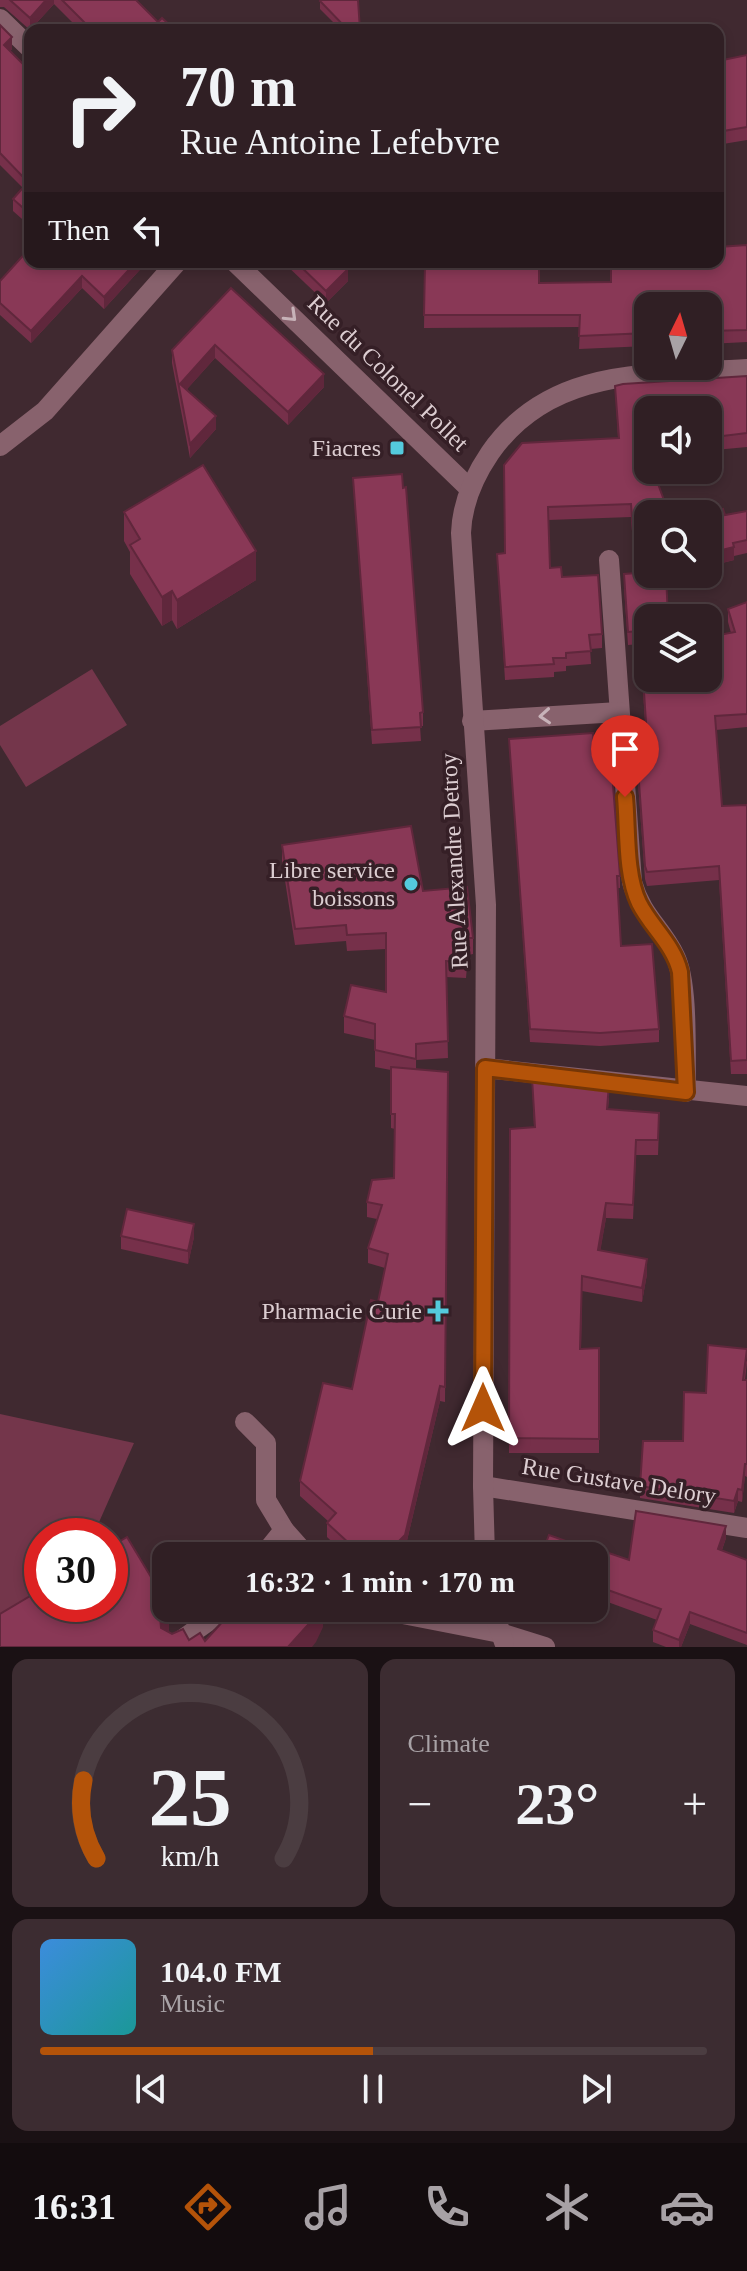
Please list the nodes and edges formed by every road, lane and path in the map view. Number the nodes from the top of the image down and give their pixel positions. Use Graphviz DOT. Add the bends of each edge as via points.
graph roads {
  1 [pos="0,19"];
  2 [pos="24,42"];
  3 [pos="172,268"];
  4 [pos="241,268"];
  5 [pos="747,369"];
  6 [pos="0,446"];
  7 [pos="470,489"];
  8 [pos="609,560"];
  9 [pos="619,712"];
  10 [pos="472,721"];
  11 [pos="485,1068"];
  12 [pos="686,1092"];
  13 [pos="747,1096"];
  14 [pos="245,1422"];
  15 [pos="483,1486"];
  16 [pos="747,1528"];
  17 [pos="284,1530"];
  18 [pos="274,1542"];
  19 [pos="295,1542"];
  20 [pos="485,1542"];
  21 [pos="207,1622"];
  22 [pos="429,1622"];
  23 [pos="503,1640"];
  24 [pos="172,1647"];
  25 [pos="545,1647"];
  1 -- 2 [label="street"];
  3 -- 6 [label="street" via="45,411"];
  4 -- 7 [label="street, Rue du Colonel Pollet, one-way"];
  5 -- 7 [label="street, Rue Alexandre Detroy" via="613,379 576,387 517,422"];
  7 -- 10 [label="street, Rue Alexandre Detroy" via="461,533"];
  8 -- 9 [label="street"];
  9 -- 10 [label="street, one-way"];
  9 -- 12 [label="street" via="632,882 646,917 677,959"];
  10 -- 11 [label="street, Rue Alexandre Detroy" via="485,882"];
  11 -- 12 [label="street"];
  11 -- 15 [label="street, Rue Alexandre Detroy"];
  12 -- 13 [label="street"];
  14 -- 17 [label="street" via="266,1443 266,1500"];
  15 -- 16 [label="street, Rue Gustave Delory"];
  15 -- 20 [label="street, Rue Alexandre Detroy"];
  17 -- 18 [label="street"];
  17 -- 19 [label="street"];
  21 -- 24 [label="street"];
  22 -- 23 [label="street"];
  23 -- 25 [label="street"];
}
